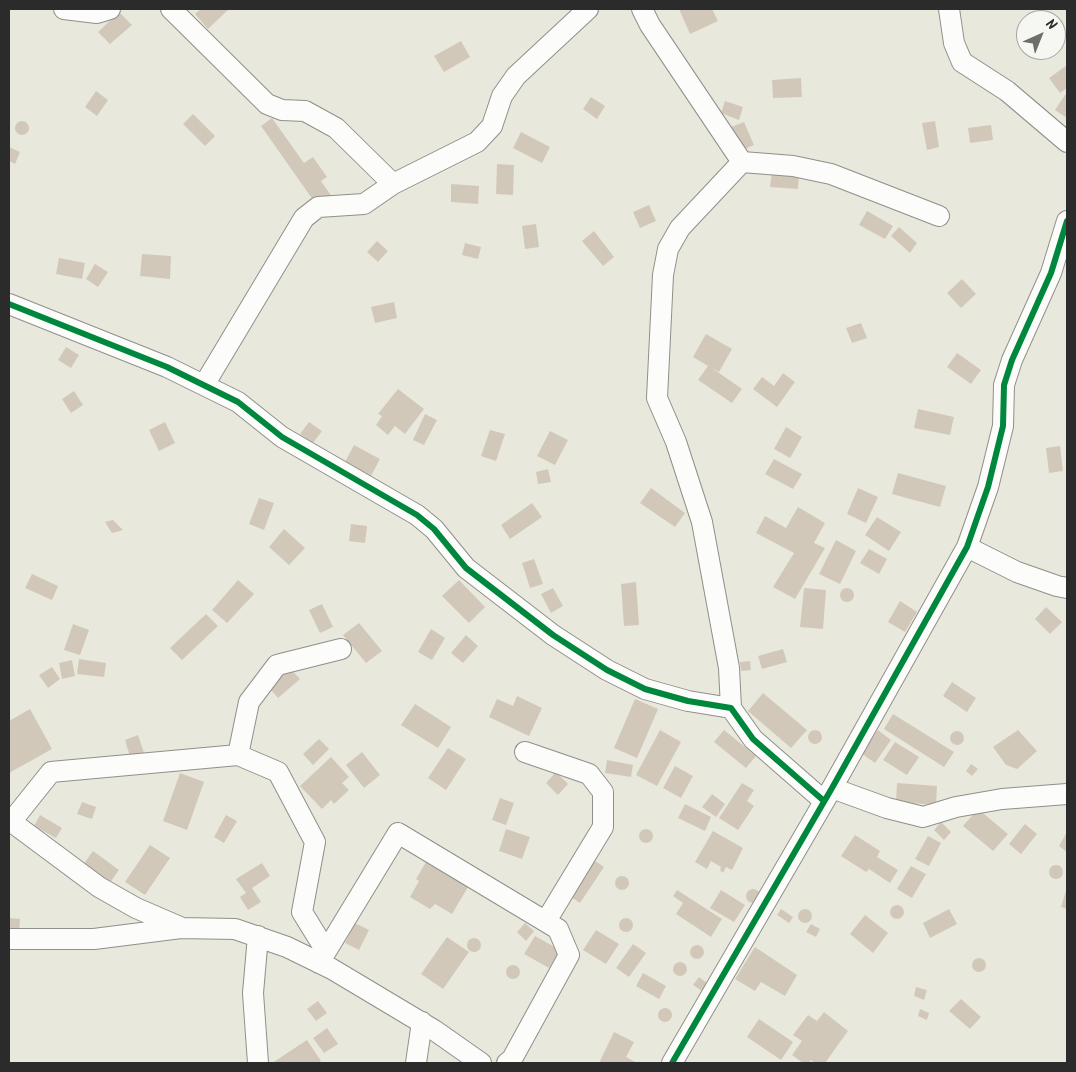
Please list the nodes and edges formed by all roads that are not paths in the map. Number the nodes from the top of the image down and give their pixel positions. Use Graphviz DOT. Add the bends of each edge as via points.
graph roads {
  1 [pos="64,9"];
  2 [pos="110,9"];
  3 [pos="171,9"];
  4 [pos="588,9"];
  5 [pos="642,9"];
  6 [pos="950,9"];
  7 [pos="1067,142"];
  8 [pos="742,162"];
  9 [pos="393,184"];
  10 [pos="939,216"];
  11 [pos="1067,221"];
  12 [pos="9,304"];
  13 [pos="204,386"];
  14 [pos="967,547"];
  15 [pos="1067,588"];
  16 [pos="341,649"];
  17 [pos="731,708"];
  18 [pos="526,752"];
  19 [pos="238,754"];
  20 [pos="828,794"];
  21 [pos="1067,794"];
  22 [pos="10,821"];
  23 [pos="546,921"];
  24 [pos="181,928"];
  25 [pos="258,936"];
  26 [pos="9,940"];
  27 [pos="323,957"];
  28 [pos="422,1022"];
  29 [pos="258,1063"];
  30 [pos="416,1063"];
  31 [pos="481,1063"];
  32 [pos="507,1063"];
  33 [pos="672,1063"];
  1 -- 2 [label="street" via="97,14"];
  3 -- 9 [label="street" via="267,104 282,110 305,111 336,128"];
  4 -- 9 [label="street" via="516,76 502,96 492,126 477,142"];
  5 -- 8 [label="street"];
  6 -- 7 [label="street" via="954,43 962,62 1007,90"];
  8 -- 10 [label="street" via="793,166 831,174"];
  8 -- 17 [label="street" via="680,228 668,250 663,275 657,398 676,442 702,522 729,668"];
  9 -- 13 [label="street" via="364,204 318,207 304,218"];
  11 -- 14 [label="street" via="1051,273 1009,368 1004,385 1003,426 988,487"];
  12 -- 13 [label="street" via="167,367"];
  13 -- 17 [label="street" via="238,402 282,437 418,515 466,568 553,636 607,670 645,689"];
  14 -- 15 [label="street" via="1017,572"];
  14 -- 20 [label="street"];
  16 -- 19 [label="street" via="277,664 249,702"];
  17 -- 20 [label="street" via="753,739"];
  18 -- 23 [label="street" via="589,774 603,792 603,827"];
  19 -- 22 [label="street" via="51,772"];
  19 -- 27 [label="street" via="278,772 315,842 302,912"];
  20 -- 21 [label="street" via="923,817 956,807"];
  20 -- 33 [label="street"];
  22 -- 24 [label="street" via="99,887"];
  23 -- 27 [label="street" via="398,833"];
  23 -- 32 [label="street" via="558,929 569,955 512,1060"];
  24 -- 25 [label="street" via="235,929"];
  24 -- 26 [label="street" via="94,939"];
  25 -- 27 [label="street"];
  25 -- 29 [label="street" via="253,992"];
  27 -- 28 [label="street"];
  28 -- 30 [label="street"];
  28 -- 31 [label="street"];
}
